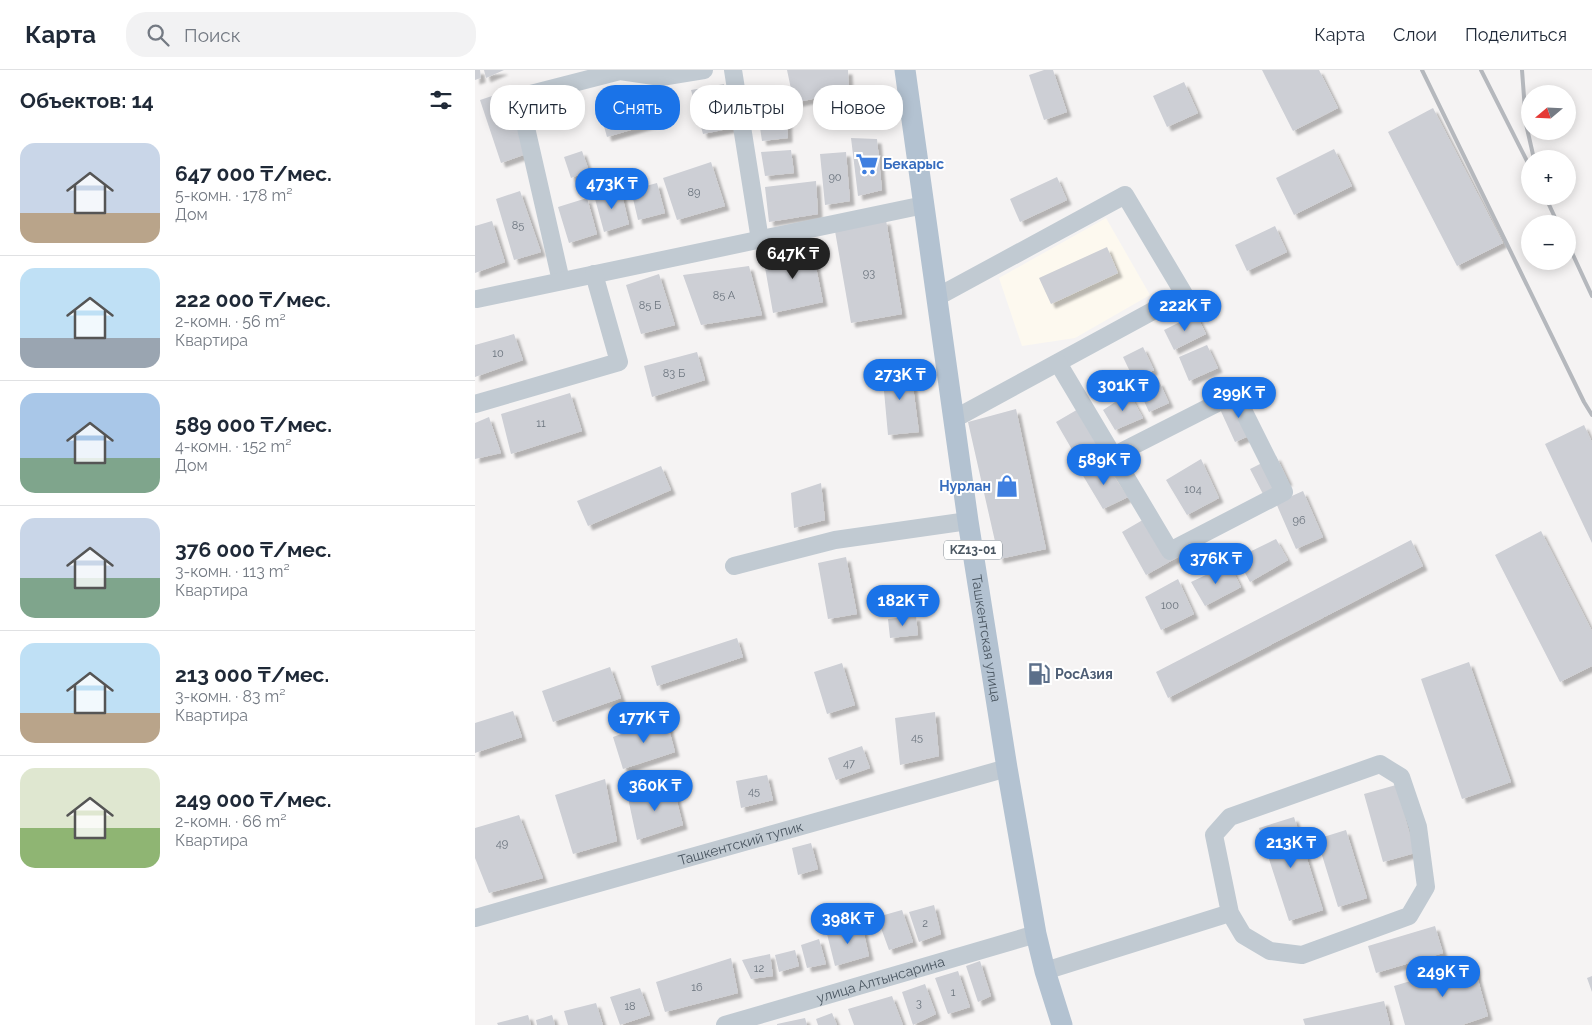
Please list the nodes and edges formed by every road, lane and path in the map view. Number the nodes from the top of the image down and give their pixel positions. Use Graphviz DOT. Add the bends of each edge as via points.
graph roads {
  1 [pos="704,70"];
  2 [pos="733,70"];
  3 [pos="905,70"];
  4 [pos="924,204"];
  5 [pos="760,240"];
  6 [pos="594,274"];
  7 [pos="561,281"];
  8 [pos="937,297"];
  9 [pos="477,299"];
  10 [pos="1058,363"];
  11 [pos="475,404"];
  12 [pos="954,419"];
  13 [pos="1113,456"];
  14 [pos="968,521"];
  15 [pos="734,566"];
  16 [pos="1007,768"];
  17 [pos="1230,913"];
  18 [pos="475,918"];
  19 [pos="1036,934"];
  20 [pos="1045,971"];
  21 [pos="725,1025"];
  22 [pos="1062,1025"];
  1 -- 7 [label="street" via="661,77 620,71 519,97"];
  2 -- 5 [label="street"];
  3 -- 4 [label="main road, Ташкентская улица / KZ13-01"];
  4 -- 5 [label="street"];
  4 -- 8 [label="main road, Ташкентская улица / KZ13-01"];
  5 -- 6 [label="street"];
  6 -- 7 [label="street"];
  6 -- 11 [label="street" via="619,362"];
  7 -- 9 [label="street"];
  8 -- 10 [label="street" via="1125,195 1184,294"];
  8 -- 12 [label="main road, Ташкентская улица / KZ13-01"];
  10 -- 12 [label="street"];
  10 -- 13 [label="street"];
  12 -- 14 [label="main road, Ташкентская улица / KZ13-01"];
  13 -- 13 [label="street" via="1170,551 1285,492 1235,394"];
  14 -- 15 [label="street" via="835,540"];
  14 -- 16 [label="main road, Ташкентская улица / KZ13-01"];
  16 -- 18 [label="street, Ташкентский тупик"];
  16 -- 19 [label="main road, Ташкентская улица / KZ13-01"];
  17 -- 17 [label="street" via="1243,936 1270,951 1302,955 1409,916 1426,887 1418,827 1401,776 1380,764 1229,818 1214,835"];
  17 -- 20 [label="street"];
  19 -- 20 [label="main road, Ташкентская улица / KZ13-01"];
  19 -- 21 [label="street, улица Алтынсарина"];
  20 -- 22 [label="main road, Ташкентская улица / KZ13-01"];
}
